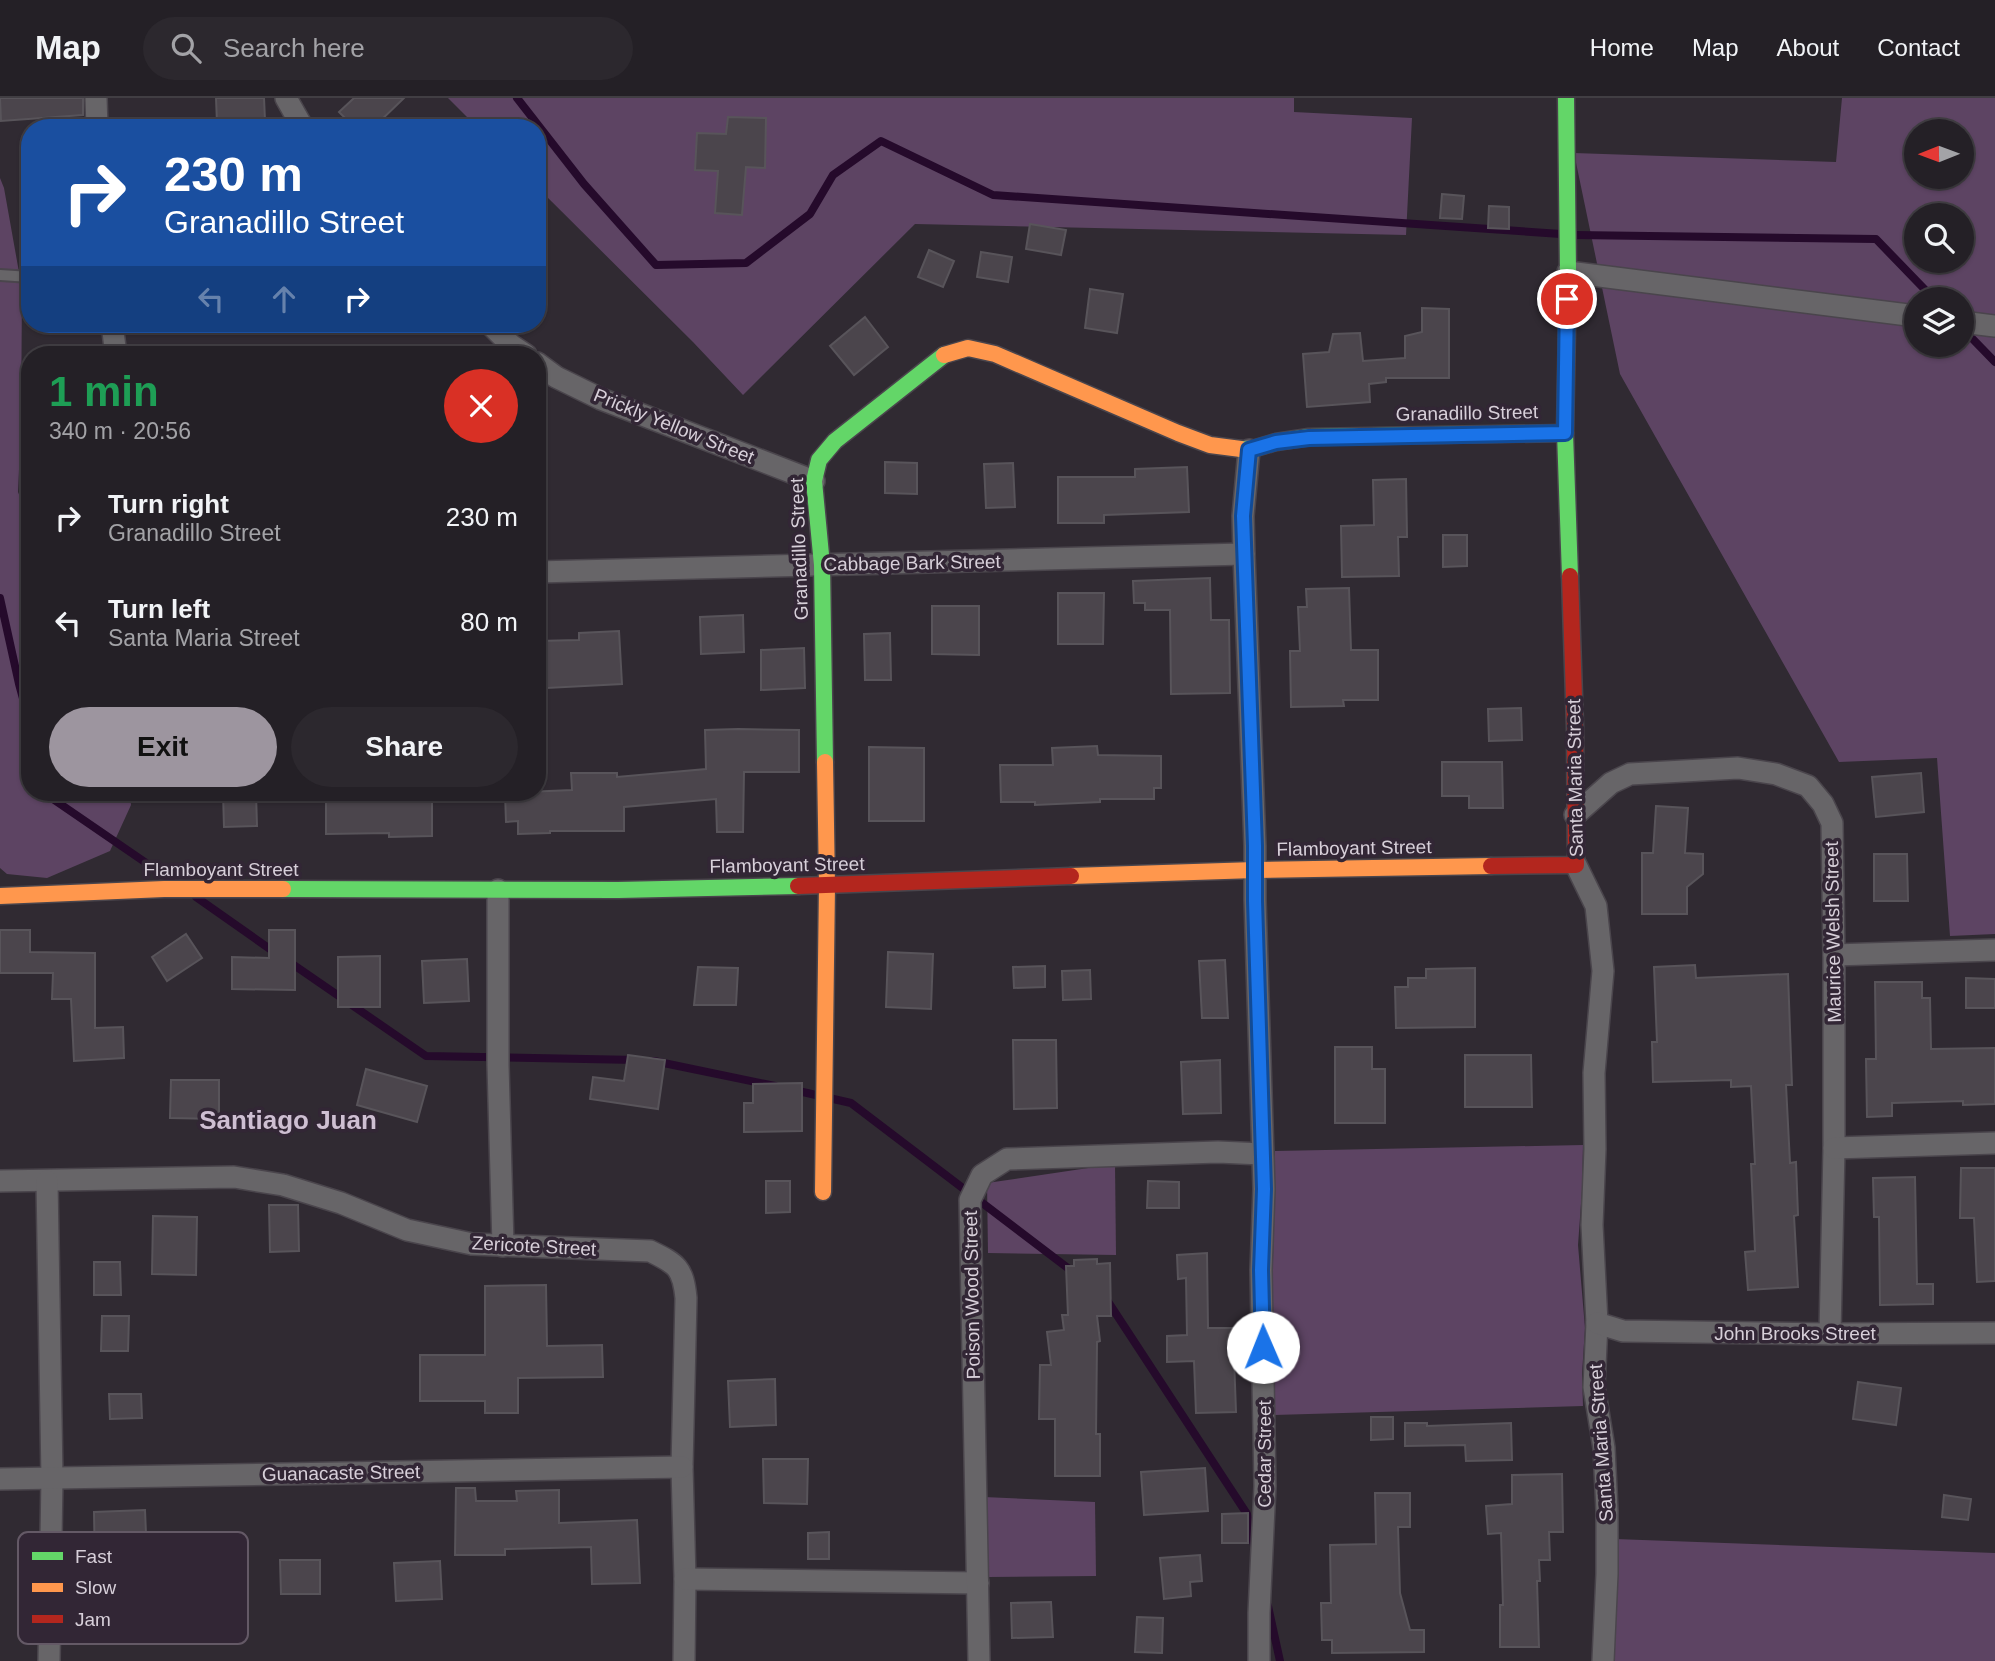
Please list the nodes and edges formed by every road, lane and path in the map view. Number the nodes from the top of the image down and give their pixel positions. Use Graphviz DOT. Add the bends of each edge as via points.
graph roads {
  1 [pos="96,98"];
  2 [pos="286,98"];
  3 [pos="1566,98"];
  4 [pos="97,119"];
  5 [pos="298,119"];
  6 [pos="1568,272"];
  7 [pos="0,275"];
  8 [pos="21,276"];
  9 [pos="1904,314"];
  10 [pos="1974,323"];
  11 [pos="1995,326"];
  12 [pos="499,333"];
  13 [pos="513,346"];
  14 [pos="546,370"];
  15 [pos="1565,433"];
  16 [pos="1249,450"];
  17 [pos="814,481"];
  18 [pos="1244,554"];
  19 [pos="822,565"];
  20 [pos="546,572"];
  21 [pos="1575,815"];
  22 [pos="1576,865"];
  23 [pos="1255,870"];
  24 [pos="827,886"];
  25 [pos="498,890"];
  26 [pos="0,896"];
  27 [pos="1995,950"];
  28 [pos="1834,955"];
  29 [pos="1995,1143"];
  30 [pos="1834,1148"];
  31 [pos="1262,1154"];
  32 [pos="0,1181"];
  33 [pos="47,1181"];
  34 [pos="823,1192"];
  35 [pos="503,1245"];
  36 [pos="1597,1323"];
  37 [pos="1995,1333"];
  38 [pos="1830,1334"];
  39 [pos="682,1467"];
  40 [pos="52,1478"];
  41 [pos="0,1479"];
  42 [pos="51,1532"];
  43 [pos="685,1579"];
  44 [pos="978,1583"];
  45 [pos="684,1661"];
  46 [pos="979,1661"];
  47 [pos="1259,1661"];
  48 [pos="1603,1661"];
  1 -- 4 [label="street"];
  2 -- 5 [label="street"];
  3 -- 6 [label="street, Santa Maria Street"];
  6 -- 9 [label="street"];
  6 -- 15 [label="street, Santa Maria Street"];
  7 -- 8 [label="lane"];
  10 -- 11 [label="street"];
  12 -- 13 [label="street"];
  14 -- 17 [label="street, Prickly Yellow Street" via="601,398"];
  15 -- 16 [label="street, Granadillo Street" via="1309,438"];
  15 -- 21 [label="street, Santa Maria Street"];
  16 -- 17 [label="street, Granadillo Street" via="1210,445 995,354 968,348 943,355 835,441 820,460"];
  16 -- 18 [label="street, Cedar Street"];
  17 -- 19 [label="street, Granadillo Street"];
  18 -- 19 [label="street, Cabbage Bark Street"];
  18 -- 23 [label="street, Cedar Street"];
  19 -- 20 [label="street, Cabbage Bark Street"];
  19 -- 24 [label="street, Granadillo Street"];
  21 -- 22 [label="street, Santa Maria Street"];
  21 -- 28 [label="street, Maurice Welsh Street" via="1611,783 1630,774 1738,768 1776,774 1808,786 1832,823"];
  22 -- 23 [label="street, Flamboyant Street"];
  22 -- 36 [label="street, Santa Maria Street" via="1596,906 1603,971 1594,1073 1592,1225"];
  23 -- 24 [label="street, Flamboyant Street"];
  23 -- 31 [label="street, Cedar Street"];
  24 -- 25 [label="street, Flamboyant Street"];
  24 -- 34 [label="street, Granadillo Street"];
  25 -- 26 [label="street, Flamboyant Street" via="164,889"];
  25 -- 35 [label="street"];
  27 -- 28 [label="street"];
  28 -- 30 [label="street, Maurice Welsh Street"];
  29 -- 30 [label="street"];
  30 -- 38 [label="street, Maurice Welsh Street"];
  31 -- 44 [label="street, Poison Wood Street" via="1007,1159 982,1175 970,1200"];
  31 -- 47 [label="street, Cedar Street" via="1265,1486"];
  32 -- 33 [label="street, Zericote Street"];
  33 -- 35 [label="street, Zericote Street" via="234,1177 283,1185 407,1230 472,1244"];
  33 -- 40 [label="street"];
  35 -- 39 [label="street, Zericote Street" via="650,1251 671,1261 684,1278 686,1298"];
  36 -- 38 [label="street, John Brooks Street" via="1623,1331"];
  36 -- 48 [label="street, Santa Maria Street" via="1594,1387 1604,1448 1607,1511"];
  37 -- 38 [label="street, John Brooks Street"];
  39 -- 40 [label="street, Guanacaste Street"];
  39 -- 43 [label="street, Zericote Street"];
  40 -- 41 [label="street, Guanacaste Street"];
  40 -- 42 [label="street"];
  43 -- 44 [label="street"];
  43 -- 45 [label="street, Zericote Street"];
  44 -- 46 [label="street, Poison Wood Street"];
}
